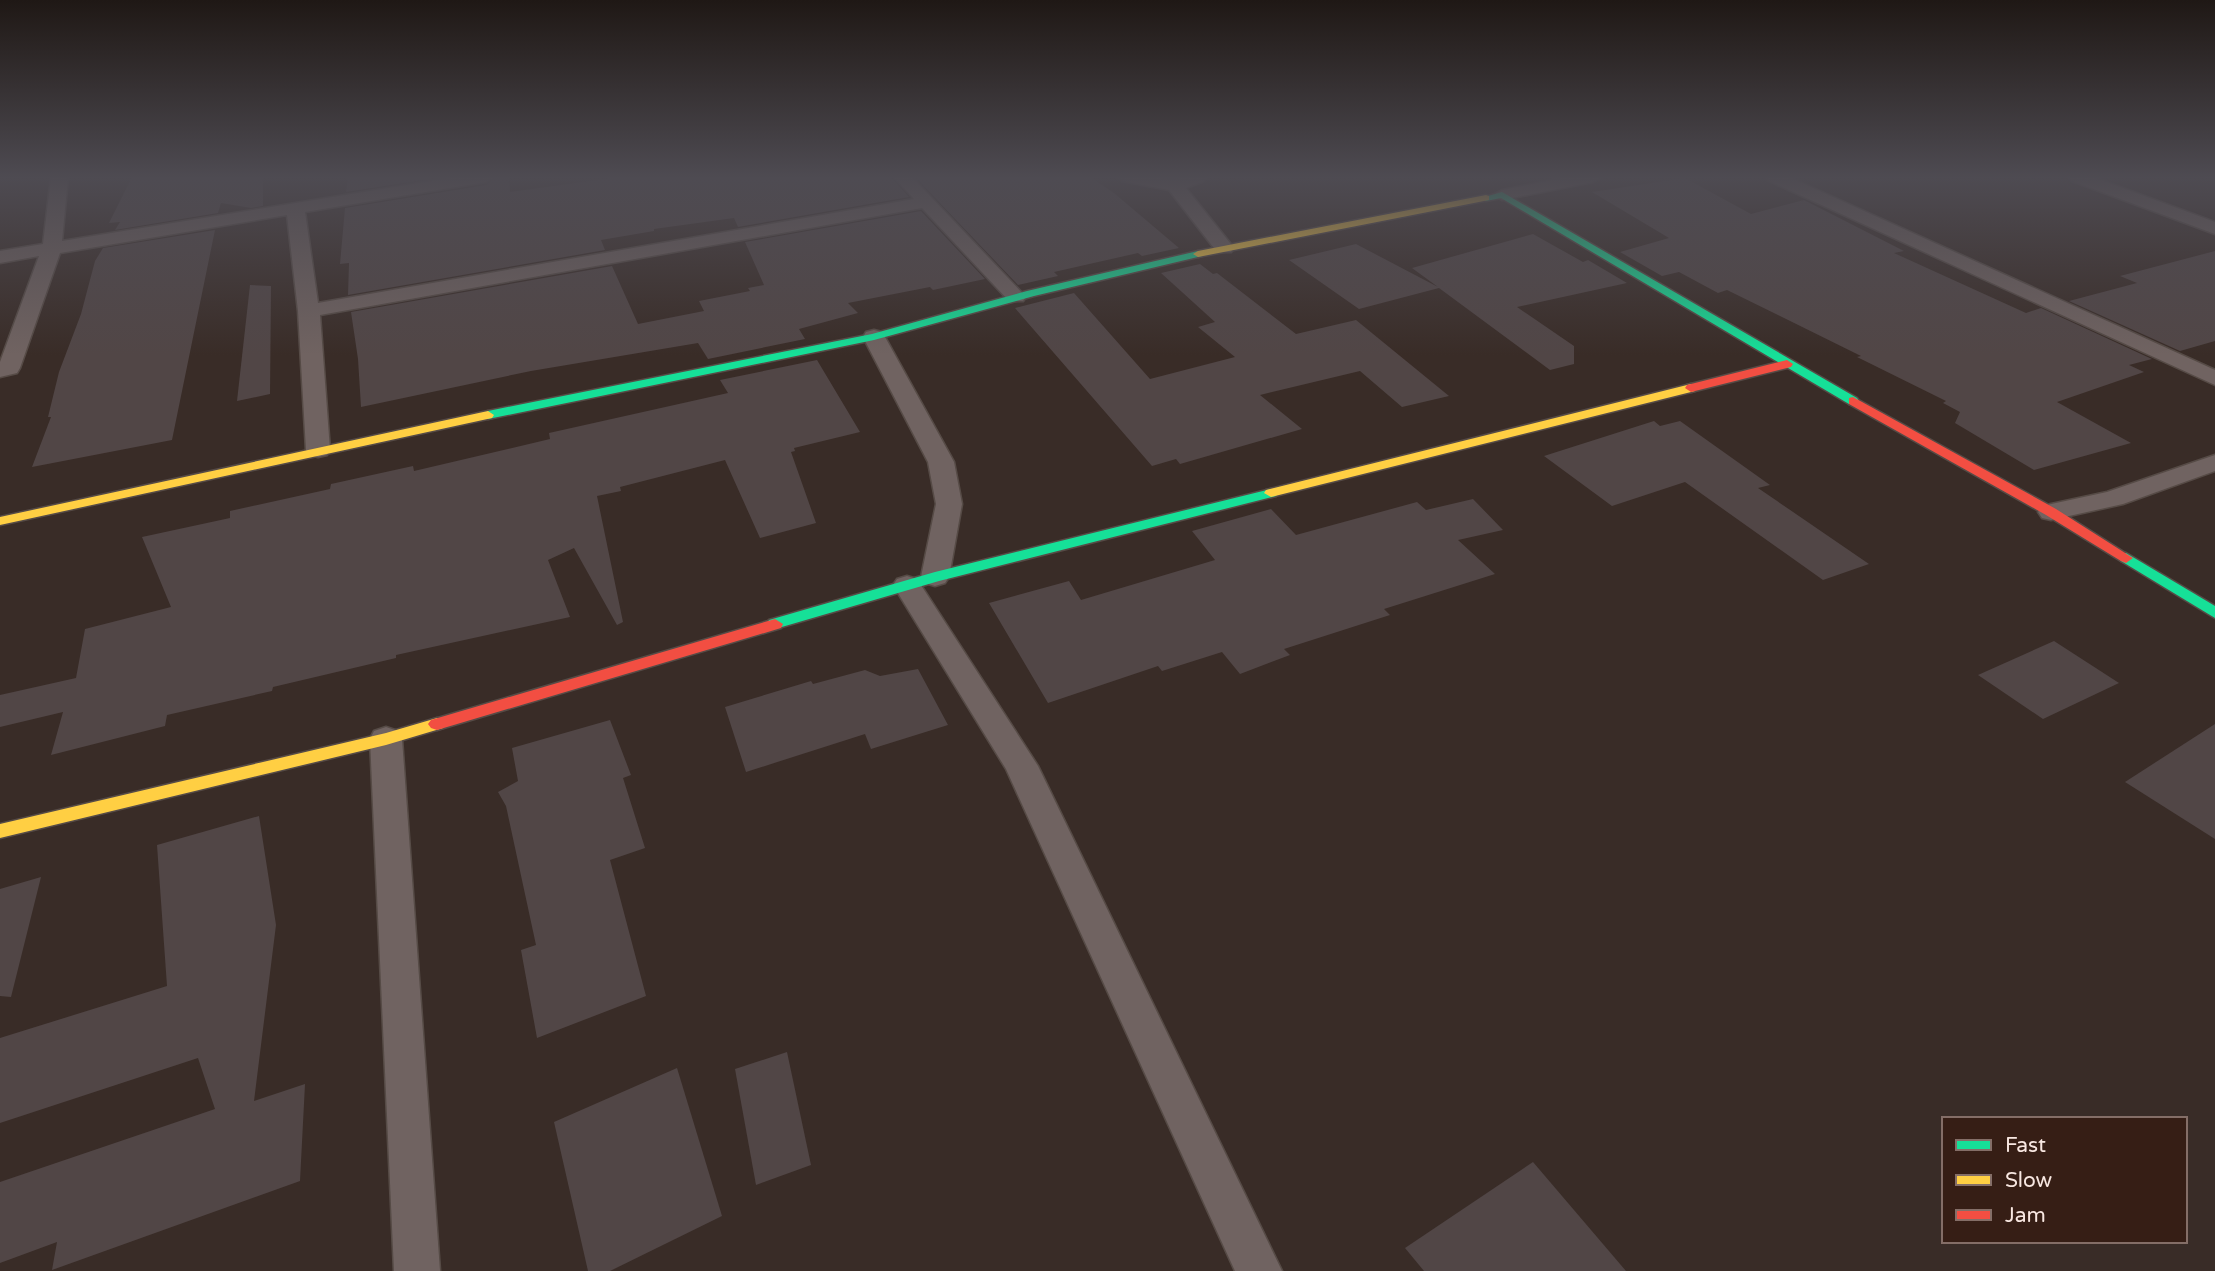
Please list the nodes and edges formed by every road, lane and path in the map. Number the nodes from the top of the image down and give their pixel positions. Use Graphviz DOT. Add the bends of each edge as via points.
graph roads {
  1 [pos="53,236"];
  2 [pos="123,236"];
  3 [pos="299,236"];
  4 [pos="732,236"];
  5 [pos="958,236"];
  6 [pos="1215,236"];
  7 [pos="1285,236"];
  8 [pos="1572,236"];
  9 [pos="1905,236"];
  10 [pos="52,248"];
  11 [pos="1224,248"];
  12 [pos="0,257"];
  13 [pos="1016,298"];
  14 [pos="309,311"];
  15 [pos="874,337"];
  16 [pos="1787,364"];
  17 [pos="4,369"];
  18 [pos="2215,378"];
  19 [pos="0,392"];
  20 [pos="318,450"];
  21 [pos="2215,463"];
  22 [pos="2051,512"];
  23 [pos="0,521"];
  24 [pos="921,581"];
  25 [pos="2215,613"];
  26 [pos="386,739"];
  27 [pos="0,831"];
  28 [pos="417,1271"];
  29 [pos="1259,1271"];
  1 -- 10 [label="street"];
  2 -- 10 [label="street"];
  3 -- 14 [label="street"];
  4 -- 14 [label="street"];
  5 -- 13 [label="street"];
  6 -- 11 [label="street"];
  7 -- 11 [label="street"];
  8 -- 16 [label="street"];
  9 -- 18 [label="street"];
  10 -- 12 [label="street"];
  10 -- 17 [label="street"];
  11 -- 13 [label="street"];
  13 -- 15 [label="street"];
  14 -- 20 [label="street"];
  15 -- 20 [label="street"];
  15 -- 24 [label="street" via="941,462 949,505"];
  16 -- 22 [label="street"];
  16 -- 24 [label="street"];
  17 -- 19 [label="street"];
  20 -- 23 [label="street"];
  21 -- 22 [label="street" via="2114,498"];
  22 -- 25 [label="street"];
  24 -- 26 [label="street"];
  24 -- 29 [label="street" via="1021,766"];
  26 -- 27 [label="street"];
  26 -- 28 [label="street"];
}
